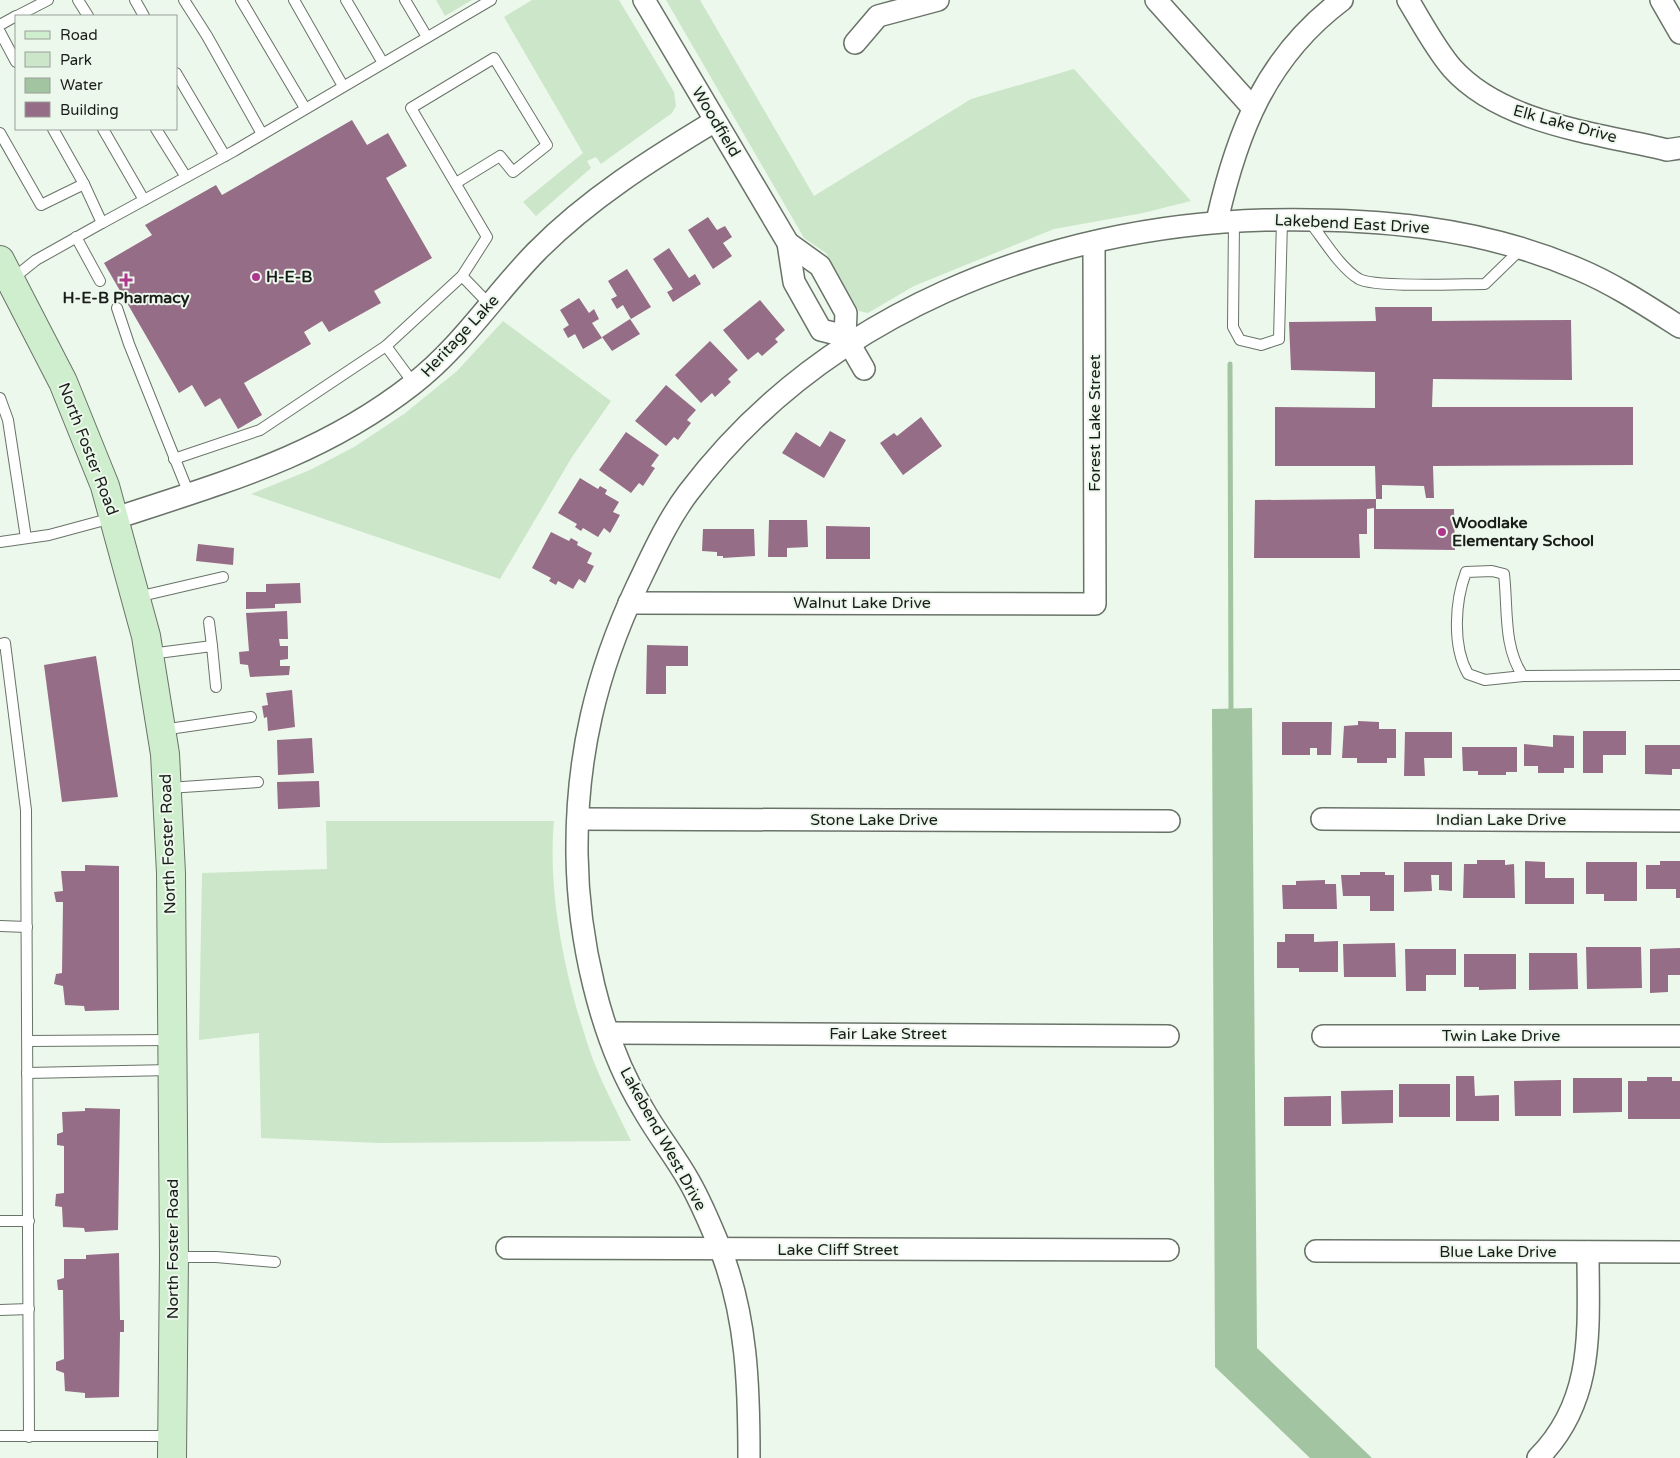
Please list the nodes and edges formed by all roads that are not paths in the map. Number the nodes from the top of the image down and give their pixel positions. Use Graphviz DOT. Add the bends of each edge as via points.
graph roads {
  1 [pos="48,0"];
  2 [pos="78,0"];
  3 [pos="135,0"];
  4 [pos="184,0"];
  5 [pos="241,0"];
  6 [pos="294,0"];
  7 [pos="346,0"];
  8 [pos="405,0"];
  9 [pos="491,0"];
  10 [pos="644,0"];
  11 [pos="938,0"];
  12 [pos="1156,0"];
  13 [pos="1342,0"];
  14 [pos="1408,0"];
  15 [pos="1661,0"];
  16 [pos="38,12"];
  17 [pos="22,15"];
  18 [pos="87,15"];
  19 [pos="143,15"];
  20 [pos="15,17"];
  21 [pos="0,25"];
  22 [pos="0,32"];
  23 [pos="1680,33"];
  24 [pos="427,37"];
  25 [pos="855,43"];
  26 [pos="15,60"];
  27 [pos="383,62"];
  28 [pos="178,76"];
  29 [pos="344,86"];
  30 [pos="1252,107"];
  31 [pos="305,108"];
  32 [pos="715,121"];
  33 [pos="54,130"];
  34 [pos="104,130"];
  35 [pos="157,130"];
  36 [pos="0,133"];
  37 [pos="262,134"];
  38 [pos="1680,148"];
  39 [pos="225,156"];
  40 [pos="186,177"];
  41 [pos="456,183"];
  42 [pos="84,184"];
  43 [pos="144,200"];
  44 [pos="1282,220"];
  45 [pos="1308,220"];
  46 [pos="1226,221"];
  47 [pos="102,223"];
  48 [pos="76,238"];
  49 [pos="1094,242"];
  50 [pos="788,243"];
  51 [pos="1523,248"];
  52 [pos="4,276"];
  53 [pos="462,276"];
  54 [pos="100,281"];
  55 [pos="490,305"];
  56 [pos="118,308"];
  57 [pos="1680,327"];
  58 [pos="847,340"];
  59 [pos="386,346"];
  60 [pos="864,369"];
  61 [pos="414,384"];
  62 [pos="0,398"];
  63 [pos="174,459"];
  64 [pos="189,494"];
  65 [pos="116,518"];
  66 [pos="26,538"];
  67 [pos="0,542"];
  68 [pos="223,577"];
  69 [pos="136,598"];
  70 [pos="629,603"];
  71 [pos="1095,604"];
  72 [pos="209,622"];
  73 [pos="0,644"];
  74 [pos="212,646"];
  75 [pos="149,654"];
  76 [pos="1680,675"];
  77 [pos="1523,676"];
  78 [pos="216,687"];
  79 [pos="251,717"];
  80 [pos="161,730"];
  81 [pos="258,782"];
  82 [pos="166,788"];
  83 [pos="578,819"];
  84 [pos="1322,819"];
  85 [pos="1169,821"];
  86 [pos="1680,821"];
  87 [pos="0,926"];
  88 [pos="27,927"];
  89 [pos="609,1033"];
  90 [pos="1168,1036"];
  91 [pos="1323,1036"];
  92 [pos="1680,1036"];
  93 [pos="171,1040"];
  94 [pos="28,1041"];
  95 [pos="172,1070"];
  96 [pos="27,1073"];
  97 [pos="28,1221"];
  98 [pos="0,1222"];
  99 [pos="507,1248"];
  100 [pos="721,1250"];
  101 [pos="1168,1250"];
  102 [pos="1316,1251"];
  103 [pos="1588,1252"];
  104 [pos="1680,1252"];
  105 [pos="174,1257"];
  106 [pos="275,1262"];
  107 [pos="29,1309"];
  108 [pos="0,1310"];
  109 [pos="0,1436"];
  110 [pos="29,1437"];
  111 [pos="172,1447"];
  112 [pos="750,1458"];
  113 [pos="1538,1458"];
  1 -- 16 [label="lane"];
  2 -- 18 [label="lane"];
  3 -- 19 [label="lane"];
  4 -- 37 [label="lane"];
  5 -- 31 [label="lane"];
  6 -- 29 [label="lane"];
  7 -- 27 [label="lane"];
  8 -- 24 [label="lane"];
  9 -- 24 [label="lane"];
  10 -- 32 [label="street, Woodfield"];
  11 -- 25 [label="street" via="878,16"];
  12 -- 30 [label="street"];
  13 -- 30 [label="street" via="1305,32 1284,57"];
  14 -- 38 [label="street, Elk Lake Drive" via="1452,68 1478,92 1509,110 1667,150"];
  15 -- 23 [label="street"];
  16 -- 17 [label="lane"];
  20 -- 21 [label="lane"];
  22 -- 26 [label="lane"];
  24 -- 27 [label="lane"];
  27 -- 29 [label="lane"];
  28 -- 39 [label="lane"];
  29 -- 31 [label="lane"];
  30 -- 46 [label="street" via="1225,185"];
  31 -- 37 [label="lane"];
  32 -- 50 [label="street, Woodfield"];
  32 -- 55 [label="street, Heritage Lake" via="592,203 536,252"];
  33 -- 42 [label="lane"];
  34 -- 43 [label="lane"];
  35 -- 40 [label="lane"];
  36 -- 42 [label="lane" via="42,205"];
  37 -- 39 [label="lane"];
  39 -- 40 [label="lane"];
  40 -- 43 [label="lane"];
  41 -- 41 [label="lane" via="411,108 494,58 547,145 513,172 500,156"];
  41 -- 53 [label="lane" via="487,237"];
  42 -- 47 [label="lane"];
  43 -- 47 [label="lane"];
  44 -- 45 [label="street, Lakebend East Drive"];
  44 -- 46 [label="street, Lakebend East Drive"];
  44 -- 46 [label="lane" via="1280,339 1261,345 1240,340 1233,327"];
  45 -- 51 [label="street, Lakebend East Drive" via="1413,224 1471,234"];
  45 -- 51 [label="lane" via="1359,279 1377,284 1485,284"];
  46 -- 49 [label="street, Lakebend East Drive"];
  47 -- 48 [label="lane"];
  48 -- 52 [label="lane"];
  48 -- 54 [label="lane"];
  49 -- 58 [label="street, Lakebend West Drive" via="1042,255 968,281"];
  49 -- 71 [label="street, Forest Lake Street"];
  50 -- 58 [label="street, Woodfield" via="820,266 846,313"];
  50 -- 58 [label="street, Woodfield" via="794,282 821,330"];
  51 -- 57 [label="street, Lakebend East Drive" via="1582,270 1634,297"];
  52 -- 65 [label="main road, North Foster Road" via="63,382"];
  53 -- 55 [label="lane"];
  53 -- 59 [label="lane"];
  55 -- 61 [label="street, Heritage Lake" via="448,353"];
  56 -- 63 [label="lane"];
  58 -- 60 [label="street"];
  58 -- 70 [label="street, Lakebend West Drive" via="765,407 724,449 685,497"];
  59 -- 61 [label="lane"];
  59 -- 63 [label="lane" via="260,430"];
  61 -- 64 [label="street, Heritage Lake" via="323,443 276,464"];
  62 -- 66 [label="lane" via="8,420"];
  63 -- 64 [label="lane"];
  64 -- 65 [label="street, Heritage Lake"];
  65 -- 66 [label="lane"];
  65 -- 69 [label="main road, North Foster Road"];
  66 -- 67 [label="lane"];
  68 -- 69 [label="lane"];
  69 -- 75 [label="main road, North Foster Road"];
  70 -- 71 [label="street, Walnut Lake Drive"];
  70 -- 83 [label="street, Lakebend West Drive" via="592,706 579,788"];
  72 -- 74 [label="lane"];
  73 -- 88 [label="lane" via="5,643 26,810"];
  74 -- 75 [label="lane"];
  74 -- 78 [label="lane"];
  75 -- 80 [label="main road, North Foster Road"];
  76 -- 77 [label="lane"];
  77 -- 77 [label="lane" via="1513,662 1504,574 1466,572 1457,620 1461,662 1468,674 1485,680"];
  79 -- 80 [label="lane"];
  80 -- 82 [label="main road, North Foster Road"];
  81 -- 82 [label="lane"];
  82 -- 93 [label="main road, North Foster Road" via="171,873"];
  83 -- 85 [label="street, Stone Lake Drive"];
  83 -- 89 [label="street, Lakebend West Drive" via="581,916 592,977"];
  84 -- 86 [label="street, Indian Lake Drive"];
  87 -- 88 [label="lane"];
  88 -- 94 [label="lane"];
  89 -- 90 [label="street, Fair Lake Street"];
  89 -- 100 [label="street, Lakebend West Drive" via="640,1106 692,1185"];
  91 -- 92 [label="street, Twin Lake Drive"];
  93 -- 94 [label="lane"];
  93 -- 95 [label="main road, North Foster Road"];
  94 -- 96 [label="lane"];
  95 -- 96 [label="lane"];
  95 -- 105 [label="main road, North Foster Road"];
  96 -- 97 [label="lane"];
  97 -- 98 [label="lane"];
  97 -- 107 [label="lane"];
  99 -- 100 [label="street, Lake Cliff Street"];
  100 -- 101 [label="street, Lake Cliff Street"];
  100 -- 112 [label="street, Lakebend West Drive" via="744,1332 750,1380"];
  102 -- 103 [label="street, Blue Lake Drive"];
  103 -- 104 [label="street, Blue Lake Drive"];
  103 -- 113 [label="street" via="1588,1342 1582,1380 1559,1433"];
  105 -- 106 [label="lane"];
  105 -- 111 [label="main road, North Foster Road"];
  107 -- 108 [label="lane"];
  107 -- 110 [label="lane"];
  109 -- 110 [label="lane"];
  110 -- 111 [label="lane"];
}
